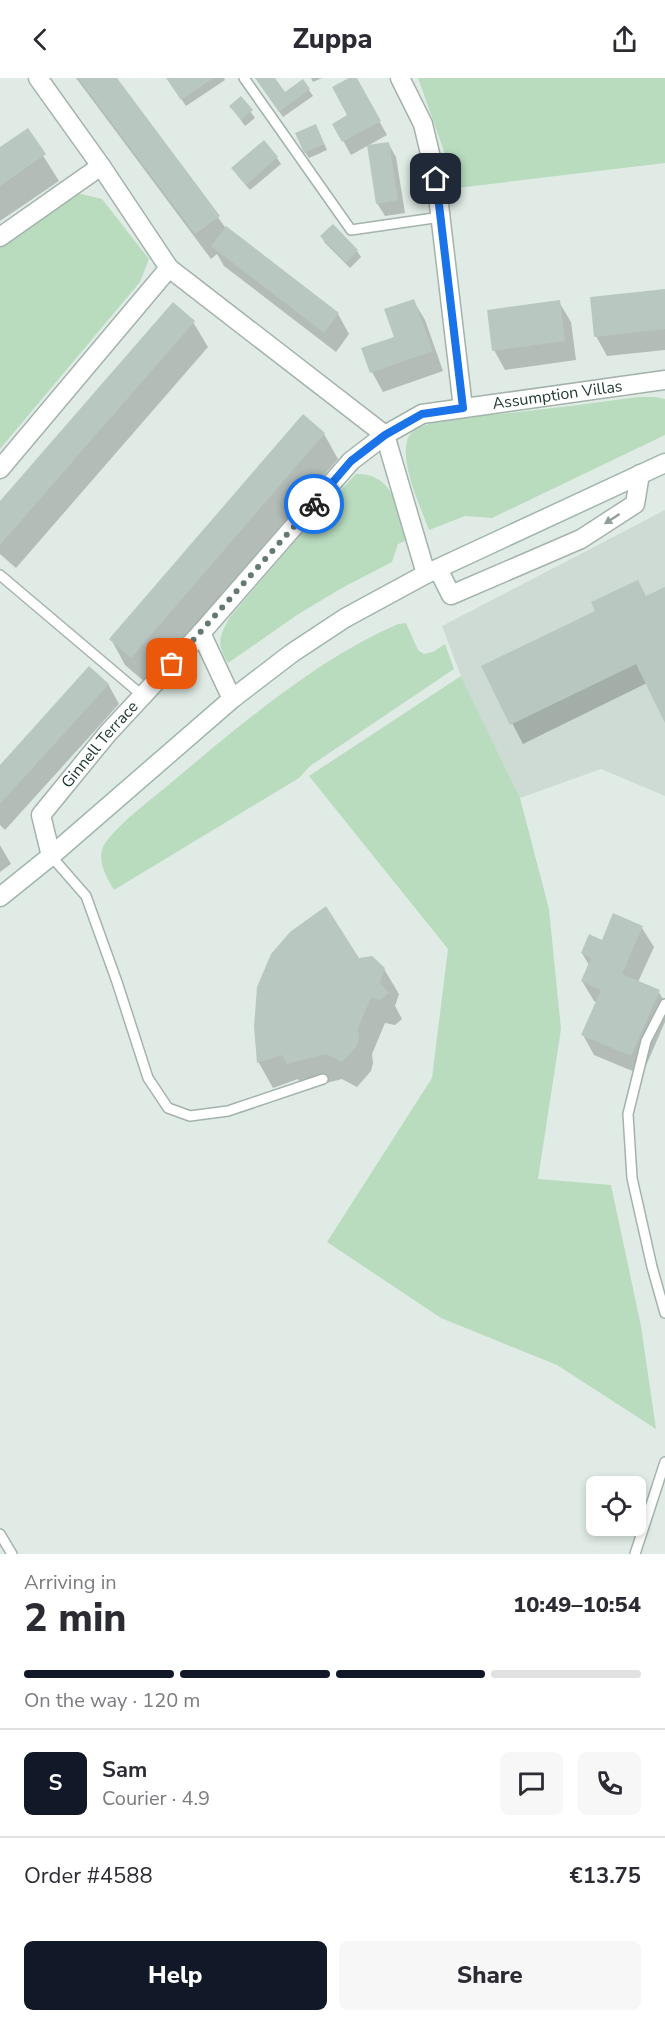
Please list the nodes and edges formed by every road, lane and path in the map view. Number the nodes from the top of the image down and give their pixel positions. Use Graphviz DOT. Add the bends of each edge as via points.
graph roads {
  1 [pos="39,78"];
  2 [pos="244,78"];
  3 [pos="400,78"];
  4 [pos="101,166"];
  5 [pos="441,217"];
  6 [pos="0,237"];
  7 [pos="170,268"];
  8 [pos="665,381"];
  9 [pos="463,408"];
  10 [pos="385,435"];
  11 [pos="665,463"];
  12 [pos="0,469"];
  13 [pos="640,474"];
  14 [pos="432,572"];
  15 [pos="0,574"];
  16 [pos="201,633"];
  17 [pos="143,696"];
  18 [pos="232,699"];
  19 [pos="51,856"];
  20 [pos="0,897"];
  21 [pos="665,1004"];
  22 [pos="323,1079"];
  23 [pos="665,1312"];
  24 [pos="665,1462"];
  25 [pos="0,1534"];
  26 [pos="12,1554"];
  27 [pos="635,1554"];
  1 -- 4 [label="street"];
  2 -- 5 [label="lane" via="351,230"];
  3 -- 5 [label="street" via="423,124"];
  4 -- 6 [label="street"];
  4 -- 7 [label="street"];
  5 -- 9 [label="street"];
  7 -- 10 [label="street"];
  7 -- 12 [label="street"];
  8 -- 9 [label="street, Assumption Villas"];
  9 -- 10 [label="street, Assumption Villas" via="422,414"];
  10 -- 14 [label="street"];
  10 -- 16 [label="street, Ginnell Terrace" via="351,461"];
  11 -- 13 [label="street"];
  13 -- 14 [label="street"];
  13 -- 14 [label="street, one-way" via="635,504 580,539 451,595"];
  14 -- 18 [label="street" via="345,618"];
  15 -- 17 [label="lane"];
  16 -- 17 [label="street, Ginnell Terrace"];
  16 -- 18 [label="street"];
  17 -- 19 [label="street, Ginnell Terrace" via="41,814"];
  18 -- 19 [label="street"];
  19 -- 20 [label="street"];
  19 -- 22 [label="lane" via="86,896 148,1078 168,1108 190,1116 228,1111"];
  21 -- 23 [label="lane" via="646,1041 628,1114 632,1178"];
  24 -- 27 [label="lane"];
  25 -- 26 [label="lane"];
}
